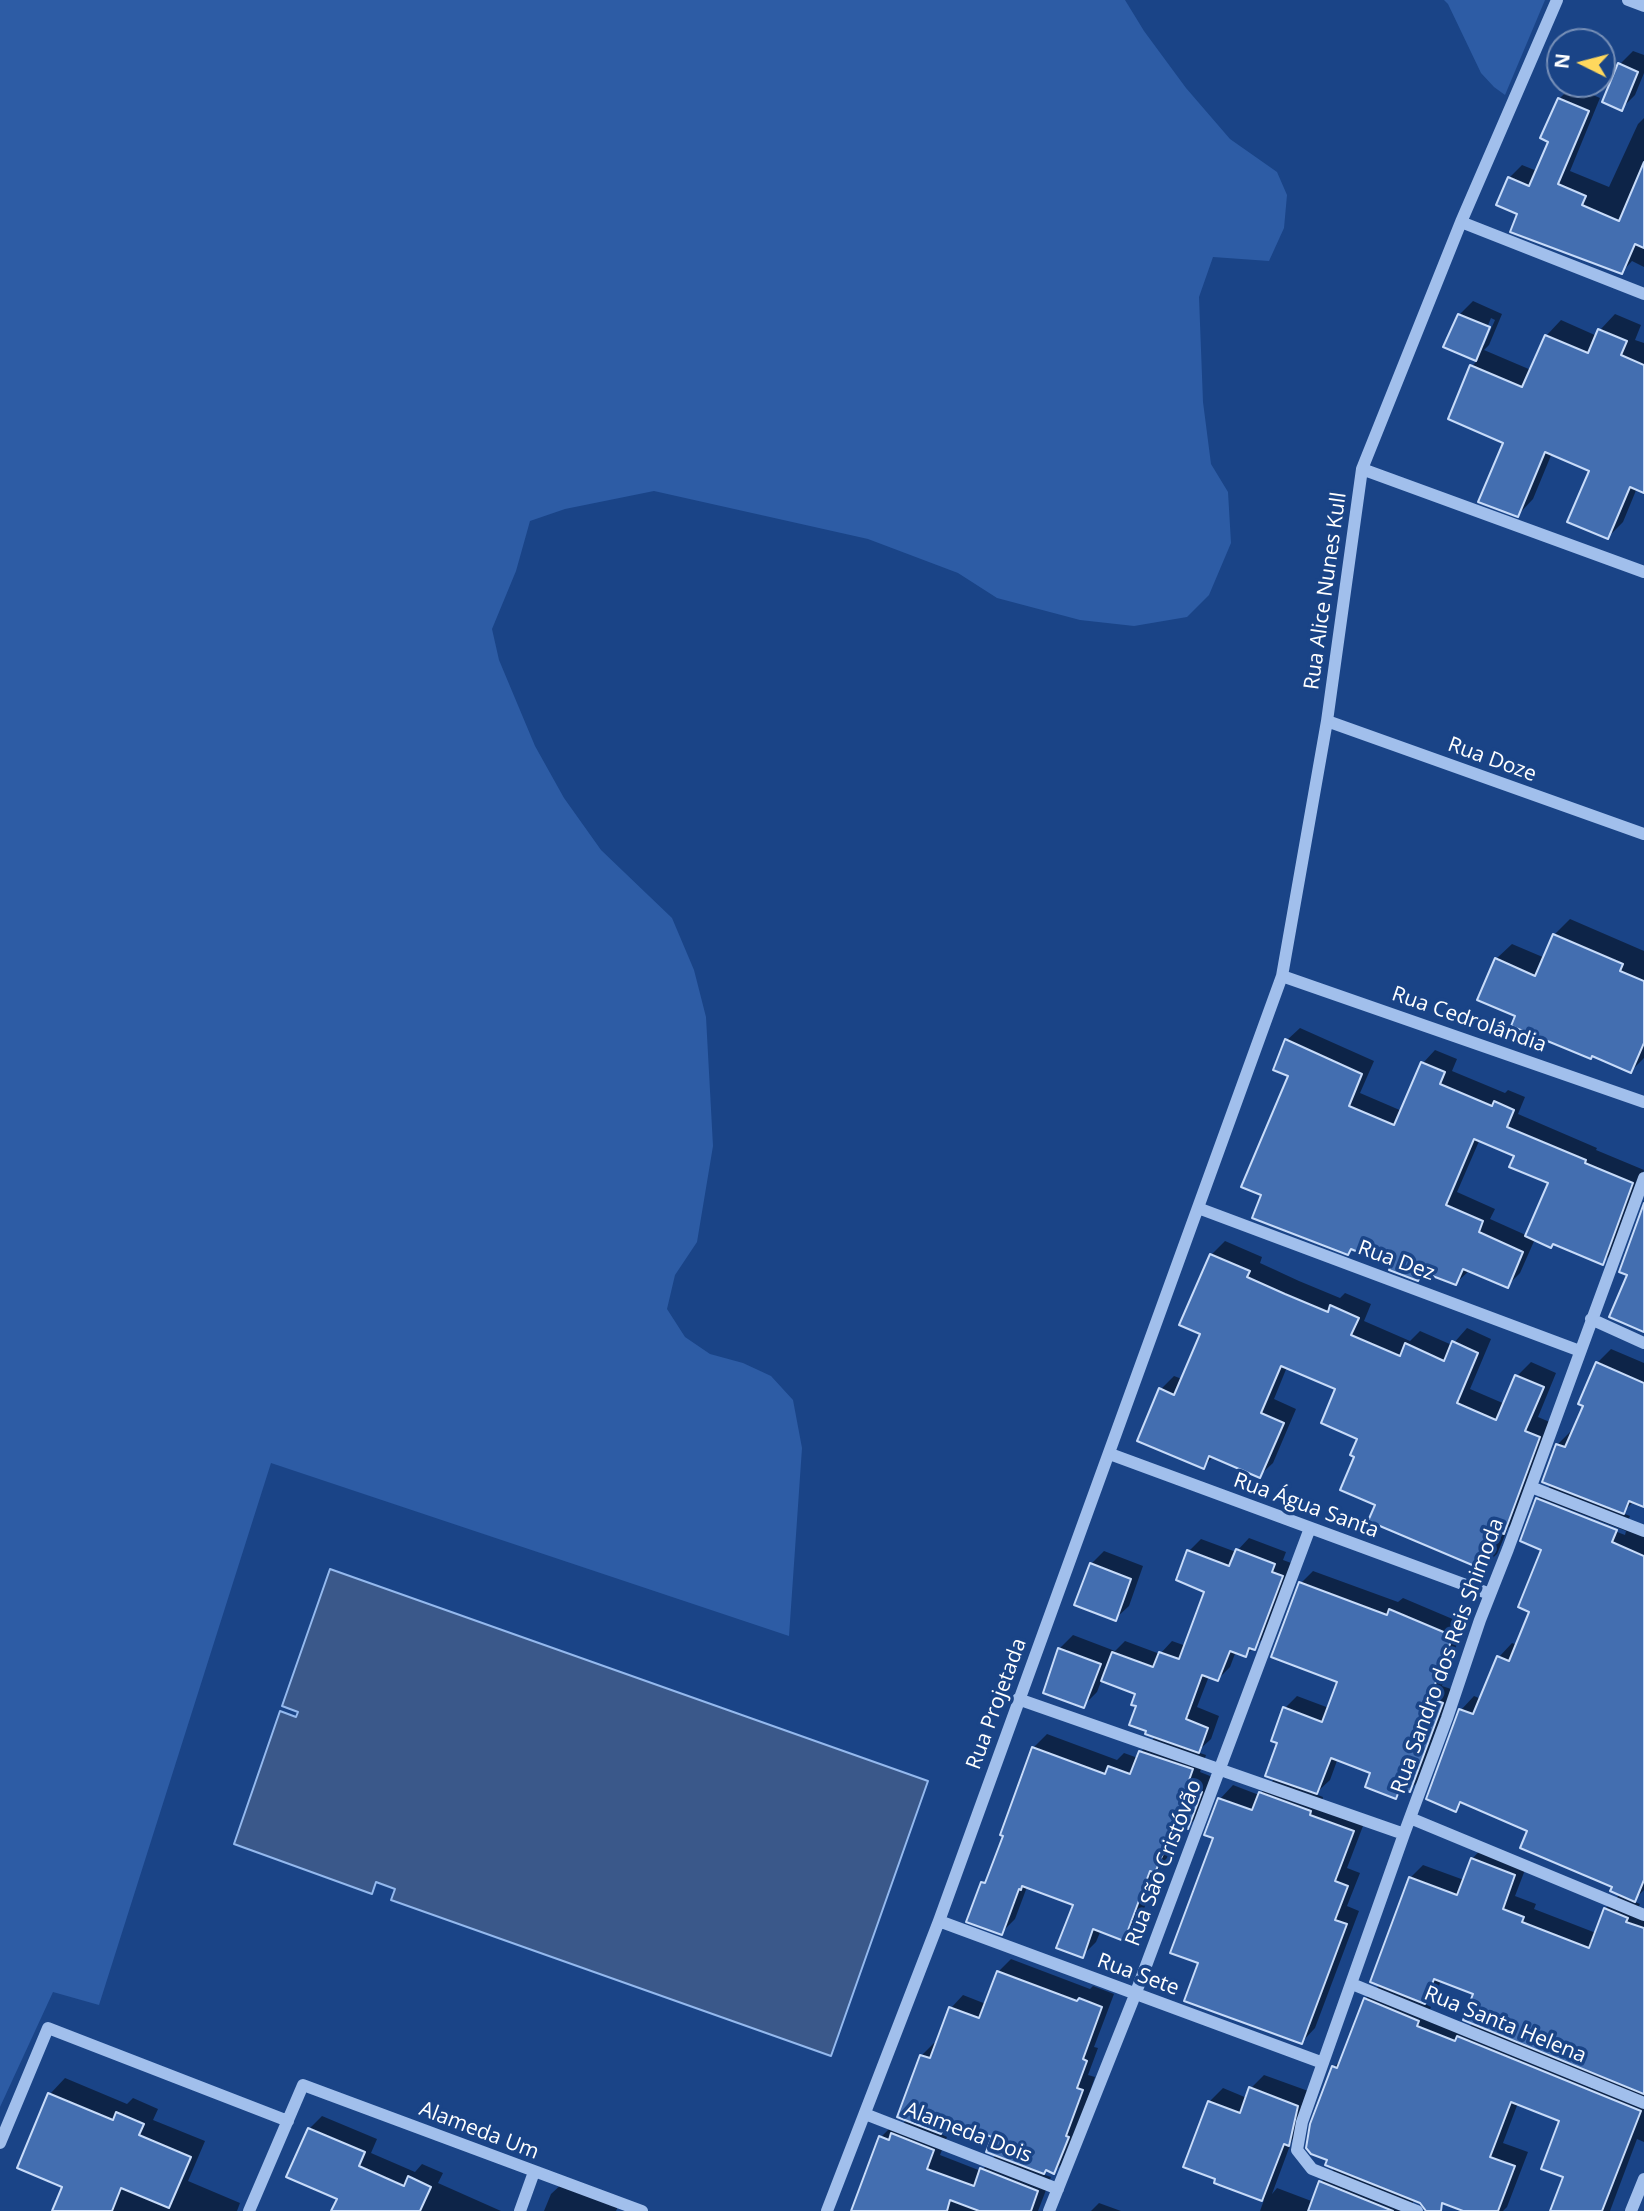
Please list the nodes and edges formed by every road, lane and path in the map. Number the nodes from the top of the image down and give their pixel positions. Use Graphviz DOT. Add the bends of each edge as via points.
graph roads {
  1 [pos="1557,0"];
  2 [pos="1628,0"];
  3 [pos="1644,6"];
  4 [pos="1461,222"];
  5 [pos="1644,294"];
  6 [pos="1362,469"];
  7 [pos="1644,572"];
  8 [pos="1327,721"];
  9 [pos="1644,834"];
  10 [pos="1282,976"];
  11 [pos="1644,1101"];
  12 [pos="1644,1178"];
  13 [pos="1198,1208"];
  14 [pos="1591,1319"];
  15 [pos="1644,1343"];
  16 [pos="1580,1351"];
  17 [pos="1110,1454"];
  18 [pos="1531,1487"];
  19 [pos="1310,1528"];
  20 [pos="1644,1531"];
  21 [pos="1490,1594"];
  22 [pos="1018,1699"];
  23 [pos="1220,1770"];
  24 [pos="1410,1818"];
  25 [pos="1404,1834"];
  26 [pos="1644,1915"];
  27 [pos="939,1921"];
  28 [pos="1352,1984"];
  29 [pos="1135,1995"];
  30 [pos="1323,2063"];
  31 [pos="1644,2103"];
  32 [pos="865,2114"];
  33 [pos="288,2121"];
  34 [pos="0,2143"];
  35 [pos="534,2172"];
  36 [pos="1644,2179"];
  37 [pos="1058,2189"];
  38 [pos="248,2211"];
  39 [pos="520,2211"];
  40 [pos="642,2211"];
  41 [pos="827,2211"];
  42 [pos="1049,2211"];
  43 [pos="1417,2211"];
  44 [pos="1631,2211"];
  1 -- 4 [label="street, Rua Alice Nunes Kull"];
  2 -- 3 [label="street"];
  4 -- 5 [label="street"];
  4 -- 6 [label="street, Rua Alice Nunes Kull"];
  6 -- 7 [label="street"];
  6 -- 8 [label="street, Rua Alice Nunes Kull"];
  8 -- 9 [label="street, Rua Doze"];
  8 -- 10 [label="street, Rua Alice Nunes Kull"];
  10 -- 11 [label="street, Rua Cedrolândia"];
  10 -- 13 [label="street, Rua Alice Nunes Kull"];
  12 -- 14 [label="street, Rua Sandro dos Reis Shimoda"];
  13 -- 16 [label="street, Rua Dez"];
  13 -- 17 [label="street, Rua Projetada"];
  14 -- 15 [label="street"];
  14 -- 16 [label="street, Rua Sandro dos Reis Shimoda"];
  16 -- 18 [label="street, Rua Sandro dos Reis Shimoda"];
  17 -- 19 [label="street, Rua Água Santa"];
  17 -- 22 [label="street, Rua Projetada"];
  18 -- 20 [label="street"];
  18 -- 21 [label="street, Rua Sandro dos Reis Shimoda"];
  19 -- 21 [label="street, Rua Água Santa"];
  19 -- 23 [label="street, Rua São Cristóvão"];
  21 -- 24 [label="street, Rua Sandro dos Reis Shimoda"];
  22 -- 23 [label="street"];
  22 -- 27 [label="street, Rua Projetada"];
  23 -- 25 [label="street"];
  23 -- 29 [label="street, Rua São Cristóvão"];
  24 -- 25 [label="street, Rua Sandro dos Reis Shimoda"];
  24 -- 26 [label="street"];
  25 -- 28 [label="street, Rua Sandro dos Reis Shimoda"];
  27 -- 29 [label="street, Rua Sete"];
  27 -- 32 [label="street, Rua Projetada"];
  28 -- 30 [label="street, Rua Sandro dos Reis Shimoda"];
  28 -- 31 [label="street, Rua Santa Helena"];
  29 -- 30 [label="street, Rua Sete"];
  29 -- 37 [label="street, Rua São Cristóvão"];
  30 -- 43 [label="street, Rua Sandro dos Reis Shimoda" via="1297,2150 1312,2169"];
  32 -- 37 [label="street, Alameda Dois"];
  32 -- 41 [label="street, Rua Projetada"];
  33 -- 34 [label="street" via="48,2028"];
  33 -- 35 [label="street, Alameda Um" via="303,2085"];
  33 -- 38 [label="street"];
  35 -- 39 [label="street"];
  35 -- 40 [label="street, Alameda Um"];
  36 -- 44 [label="street"];
  37 -- 42 [label="street, Rua São Cristóvão"];
}
